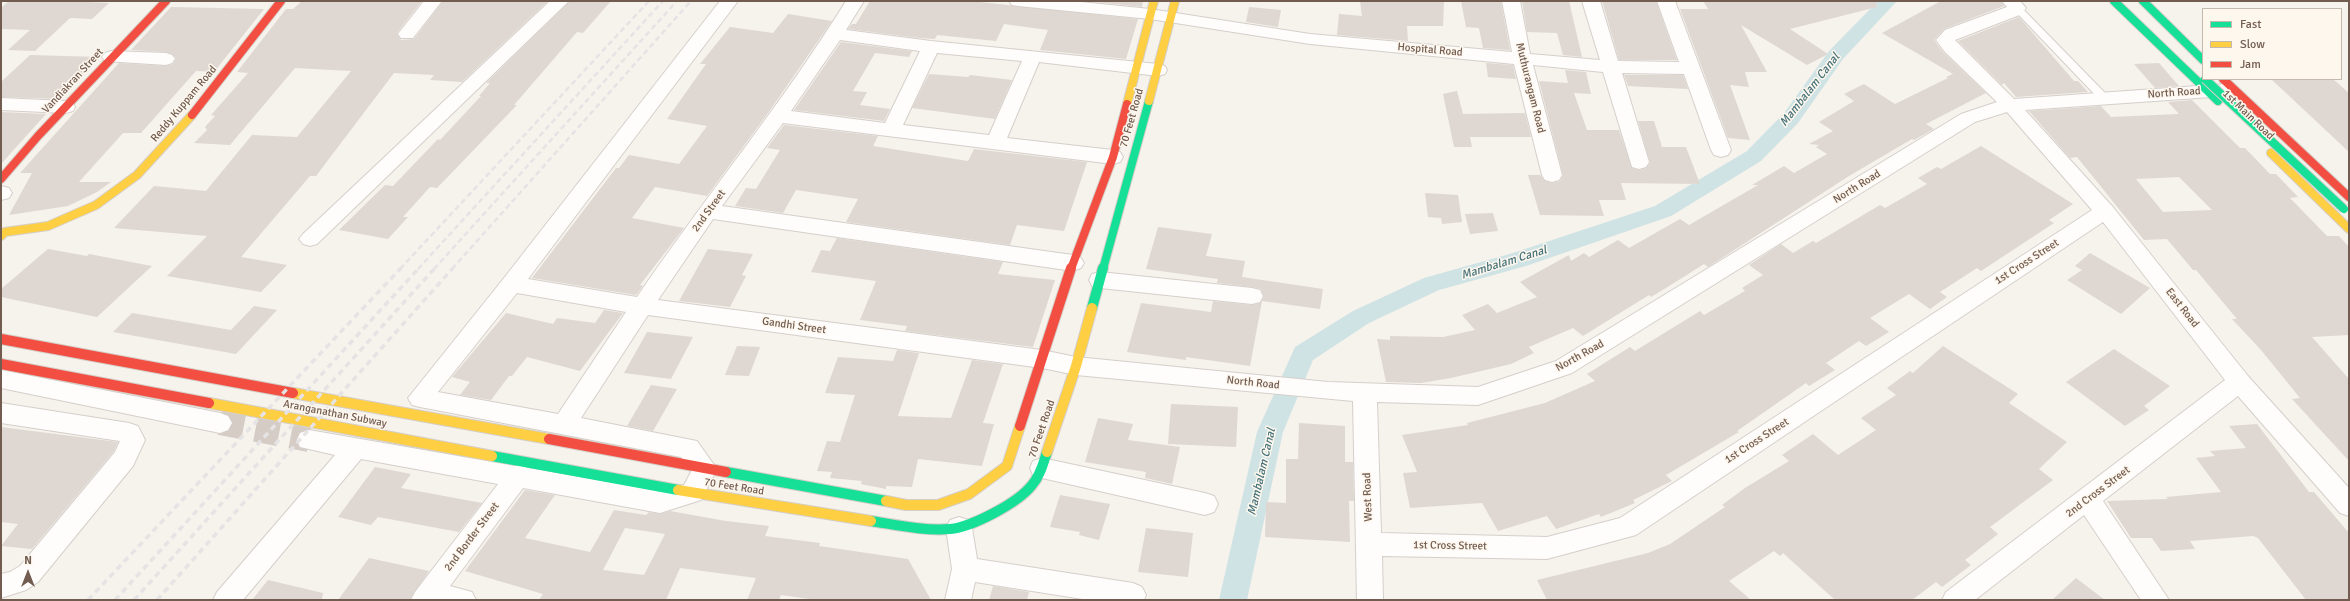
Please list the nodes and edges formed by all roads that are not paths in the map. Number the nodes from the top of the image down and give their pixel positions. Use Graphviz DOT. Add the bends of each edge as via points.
graph roads {
  1 [pos="166,1"];
  2 [pos="282,1"];
  3 [pos="433,1"];
  4 [pos="560,1"];
  5 [pos="729,1"];
  6 [pos="855,1"];
  7 [pos="1018,1"];
  8 [pos="1175,1"];
  9 [pos="1511,1"];
  10 [pos="1591,1"];
  11 [pos="1666,1"];
  12 [pos="2114,1"];
  13 [pos="2127,1"];
  14 [pos="2142,1"];
  15 [pos="2014,5"];
  16 [pos="1152,8"];
  17 [pos="1170,19"];
  18 [pos="407,34"];
  19 [pos="835,34"];
  20 [pos="931,47"];
  21 [pos="1033,56"];
  22 [pos="111,57"];
  23 [pos="166,59"];
  24 [pos="1522,59"];
  25 [pos="2202,59"];
  26 [pos="1611,67"];
  27 [pos="1136,68"];
  28 [pos="1691,68"];
  29 [pos="1158,70"];
  30 [pos="2202,79"];
  31 [pos="2202,79"];
  32 [pos="2205,82"];
  33 [pos="2229,84"];
  34 [pos="2104,98"];
  35 [pos="1,104"];
  36 [pos="2010,105"];
  37 [pos="66,107"];
  38 [pos="779,116"];
  39 [pos="891,130"];
  40 [pos="996,141"];
  41 [pos="1721,150"];
  42 [pos="1113,157"];
  43 [pos="1639,162"];
  44 [pos="1552,174"];
  45 [pos="1,190"];
  46 [pos="2349,197"];
  47 [pos="2105,211"];
  48 [pos="708,212"];
  49 [pos="2349,214"];
  50 [pos="2349,229"];
  51 [pos="2,233"];
  52 [pos="310,239"];
  53 [pos="1073,263"];
  54 [pos="1100,280"];
  55 [pos="512,284"];
  56 [pos="1252,296"];
  57 [pos="641,306"];
  58 [pos="1,339"];
  59 [pos="1042,359"];
  60 [pos="1076,366"];
  61 [pos="4,370"];
  62 [pos="2240,382"];
  63 [pos="1365,394"];
  64 [pos="1,413"];
  65 [pos="220,423"];
  66 [pos="565,424"];
  67 [pos="309,440"];
  68 [pos="355,449"];
  69 [pos="1042,468"];
  70 [pos="705,469"];
  71 [pos="519,475"];
  72 [pos="657,486"];
  73 [pos="692,493"];
  74 [pos="2088,500"];
  75 [pos="1205,504"];
  76 [pos="2349,505"];
  77 [pos="960,528"];
  78 [pos="1369,544"];
  79 [pos="965,570"];
  80 [pos="1,586"];
  81 [pos="1133,595"];
  82 [pos="427,597"];
  83 [pos="226,600"];
  84 [pos="464,600"];
  85 [pos="958,600"];
  86 [pos="1370,600"];
  87 [pos="1955,600"];
  88 [pos="2156,600"];
  1 -- 22 [label="main road, Vandiakran Street"];
  2 -- 51 [label="main road, Reddy Kuppam Road" via="183,126 138,174 96,205 48,226"];
  3 -- 18 [label="street"];
  4 -- 52 [label="street"];
  5 -- 55 [label="street"];
  6 -- 19 [label="street, 2nd Street"];
  7 -- 16 [label="street"];
  8 -- 17 [label="main road, 70 Feet Road"];
  9 -- 24 [label="street, Muthurangam Road"];
  10 -- 26 [label="street"];
  11 -- 28 [label="street"];
  12 -- 30 [label="main road, 1st Main Road"];
  13 -- 31 [label="main road"];
  14 -- 25 [label="main road"];
  15 -- 34 [label="lane"];
  15 -- 36 [label="street, East Road" via="1952,34 1945,40"];
  16 -- 17 [label="street, Hospital Road"];
  16 -- 27 [label="main road"];
  17 -- 24 [label="street, Hospital Road" via="1310,39"];
  17 -- 29 [label="main road, 70 Feet Road"];
  19 -- 20 [label="street"];
  19 -- 38 [label="street, 2nd Street"];
  20 -- 21 [label="street"];
  20 -- 39 [label="street"];
  21 -- 27 [label="street"];
  21 -- 40 [label="street"];
  22 -- 23 [label="street"];
  22 -- 37 [label="main road, Vandiakran Street"];
  24 -- 26 [label="street, Hospital Road"];
  24 -- 44 [label="street, Muthurangam Road"];
  26 -- 28 [label="street, Hospital Road"];
  26 -- 43 [label="street"];
  27 -- 29 [label="street"];
  27 -- 42 [label="main road"];
  28 -- 41 [label="street"];
  29 -- 54 [label="main road, 70 Feet Road"];
  32 -- 33 [label="street, North Road"];
  32 -- 34 [label="street, North Road"];
  32 -- 49 [label="main road, bridge"];
  32 -- 50 [label="main road, 1st Main Road"];
  33 -- 46 [label="main road"];
  34 -- 36 [label="street, North Road"];
  35 -- 37 [label="street"];
  36 -- 47 [label="street, East Road"];
  36 -- 63 [label="street, North Road" via="1968,118 1564,367 1478,396"];
  37 -- 45 [label="main road, Vandiakran Street"];
  38 -- 39 [label="street"];
  38 -- 48 [label="street, 2nd Street"];
  39 -- 40 [label="street"];
  40 -- 42 [label="street"];
  42 -- 53 [label="main road"];
  47 -- 62 [label="street, East Road"];
  47 -- 78 [label="street, 1st Cross Street" via="1627,527 1547,548"];
  48 -- 53 [label="street"];
  48 -- 57 [label="street, 2nd Street"];
  53 -- 59 [label="main road"];
  54 -- 56 [label="street"];
  54 -- 60 [label="main road, 70 Feet Road"];
  55 -- 57 [label="street, Gandhi Street"];
  55 -- 66 [label="street" via="420,398"];
  57 -- 59 [label="street, Gandhi Street"];
  57 -- 66 [label="street, 2nd Street"];
  58 -- 70 [label="main road"];
  59 -- 60 [label="street, Gandhi Street"];
  59 -- 70 [label="main road" via="1007,466 992,480 967,495 944,504 906,505"];
  60 -- 63 [label="street, North Road"];
  60 -- 69 [label="main road, 70 Feet Road"];
  61 -- 65 [label="street"];
  61 -- 72 [label="main road, Aranganathan Subway"];
  62 -- 74 [label="street, 2nd Cross Street"];
  62 -- 76 [label="street, East Road"];
  63 -- 78 [label="street, West Road"];
  64 -- 80 [label="street" via="129,433 133,440 124,459 29,574 17,582"];
  66 -- 70 [label="street" via="688,448"];
  67 -- 68 [label="street"];
  68 -- 71 [label="street"];
  68 -- 83 [label="street"];
  69 -- 75 [label="street"];
  69 -- 77 [label="main road, 70 Feet Road" via="1028,490 1003,507"];
  70 -- 73 [label="street"];
  71 -- 73 [label="street" via="660,502"];
  71 -- 82 [label="street, 2nd Border Street"];
  72 -- 73 [label="main road, 70 Feet Road"];
  73 -- 77 [label="main road, 70 Feet Road" via="915,528"];
  74 -- 87 [label="street, 2nd Cross Street"];
  74 -- 88 [label="street"];
  77 -- 79 [label="street"];
  78 -- 86 [label="street, West Road"];
  79 -- 81 [label="street"];
  79 -- 85 [label="street"];
  82 -- 84 [label="street"];
}
